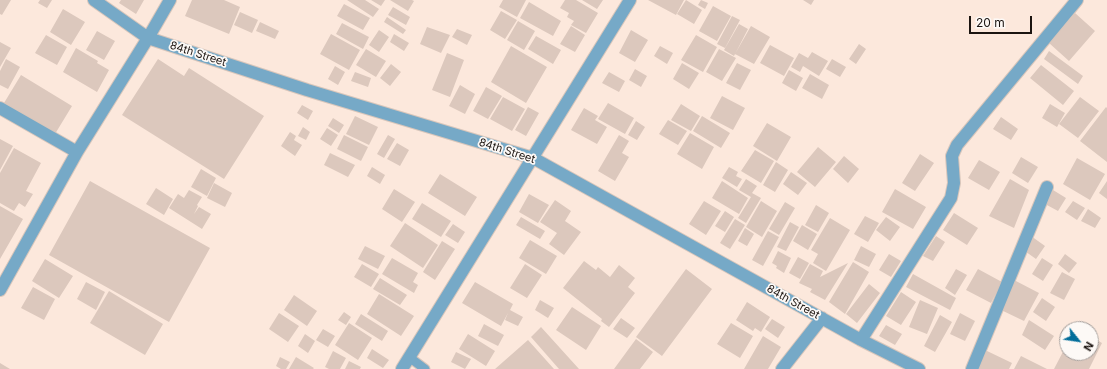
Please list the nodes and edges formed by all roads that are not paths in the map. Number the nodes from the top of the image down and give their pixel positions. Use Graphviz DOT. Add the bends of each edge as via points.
graph roads {
  1 [pos="94,0"];
  2 [pos="170,0"];
  3 [pos="630,0"];
  4 [pos="1077,0"];
  5 [pos="148,38"];
  6 [pos="0,108"];
  7 [pos="77,152"];
  8 [pos="533,158"];
  9 [pos="1047,187"];
  10 [pos="2,283"];
  11 [pos="822,318"];
  12 [pos="862,340"];
  13 [pos="409,357"];
  14 [pos="912,368"];
  15 [pos="402,369"];
  16 [pos="425,369"];
  17 [pos="782,369"];
  18 [pos="972,369"];
  1 -- 5 [label="street, 84th Street"];
  2 -- 5 [label="street"];
  3 -- 8 [label="street"];
  4 -- 12 [label="street" via="956,145 952,156 954,183 951,198"];
  5 -- 7 [label="street"];
  5 -- 8 [label="street, 84th Street" via="307,90"];
  6 -- 7 [label="street"];
  7 -- 10 [label="street"];
  8 -- 11 [label="street, 84th Street"];
  8 -- 13 [label="street"];
  9 -- 18 [label="street"];
  11 -- 12 [label="street, 84th Street"];
  11 -- 17 [label="street"];
  12 -- 14 [label="street, 84th Street"];
  13 -- 15 [label="street"];
  13 -- 16 [label="lane"];
}
